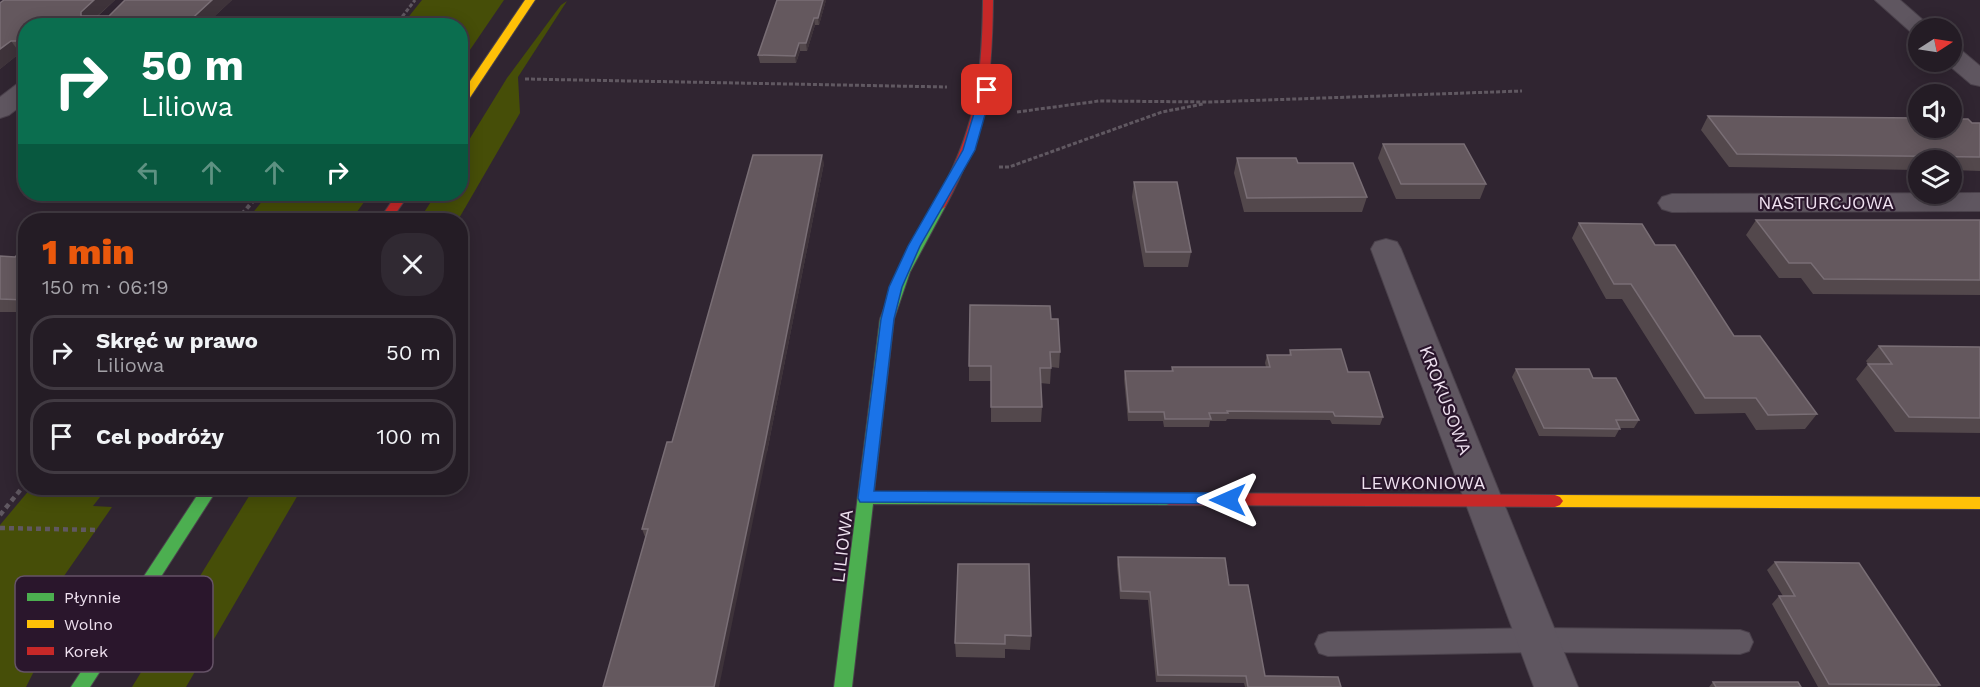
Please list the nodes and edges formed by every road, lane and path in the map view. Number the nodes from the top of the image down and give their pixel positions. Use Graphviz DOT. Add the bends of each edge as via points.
graph roads {
  1 [pos="415,0"];
  2 [pos="530,0"];
  3 [pos="988,0"];
  4 [pos="1886,0"];
  5 [pos="401,18"];
  6 [pos="1908,18"];
  7 [pos="1962,64"];
  8 [pos="525,79"];
  9 [pos="1980,79"];
  10 [pos="987,88"];
  11 [pos="1522,92"];
  12 [pos="468,93"];
  13 [pos="18,95"];
  14 [pos="1210,102"];
  15 [pos="0,110"];
  16 [pos="980,116"];
  17 [pos="959,168"];
  18 [pos="253,201"];
  19 [pos="1980,202"];
  20 [pos="1672,203"];
  21 [pos="243,213"];
  22 [pos="1386,249"];
  23 [pos="18,493"];
  24 [pos="205,495"];
  25 [pos="866,498"];
  26 [pos="1485,501"];
  27 [pos="1980,503"];
  28 [pos="0,515"];
  29 [pos="0,528"];
  30 [pos="98,530"];
  31 [pos="153,576"];
  32 [pos="1538,640"];
  33 [pos="1740,642"];
  34 [pos="1328,644"];
  35 [pos="90,672"];
  36 [pos="80,687"];
  37 [pos="843,687"];
  38 [pos="1556,687"];
  1 -- 5 [label="path"];
  2 -- 12 [label="street"];
  3 -- 10 [label="street, LILIOWA"];
  4 -- 6 [label="street"];
  7 -- 9 [label="street"];
  8 -- 10 [label="path"];
  10 -- 16 [label="street, LILIOWA"];
  11 -- 14 [label="path"];
  13 -- 15 [label="street"];
  14 -- 16 [label="path" via="1099,101"];
  14 -- 17 [label="path" via="1162,112 1009,167"];
  16 -- 17 [label="street, LILIOWA"];
  17 -- 25 [label="street, LILIOWA" via="914,246 896,287 887,319"];
  18 -- 21 [label="path"];
  19 -- 20 [label="street, NASTURCJOWA"];
  22 -- 26 [label="street, KROKUSOWA"];
  23 -- 28 [label="path"];
  24 -- 31 [label="street"];
  25 -- 26 [label="street, LEWKONIOWA"];
  25 -- 37 [label="street, LILIOWA"];
  26 -- 27 [label="street, LEWKONIOWA"];
  26 -- 32 [label="street, KROKUSOWA"];
  29 -- 30 [label="path"];
  32 -- 33 [label="lane"];
  32 -- 34 [label="lane"];
  32 -- 38 [label="street, KROKUSOWA"];
  35 -- 36 [label="street"];
}
